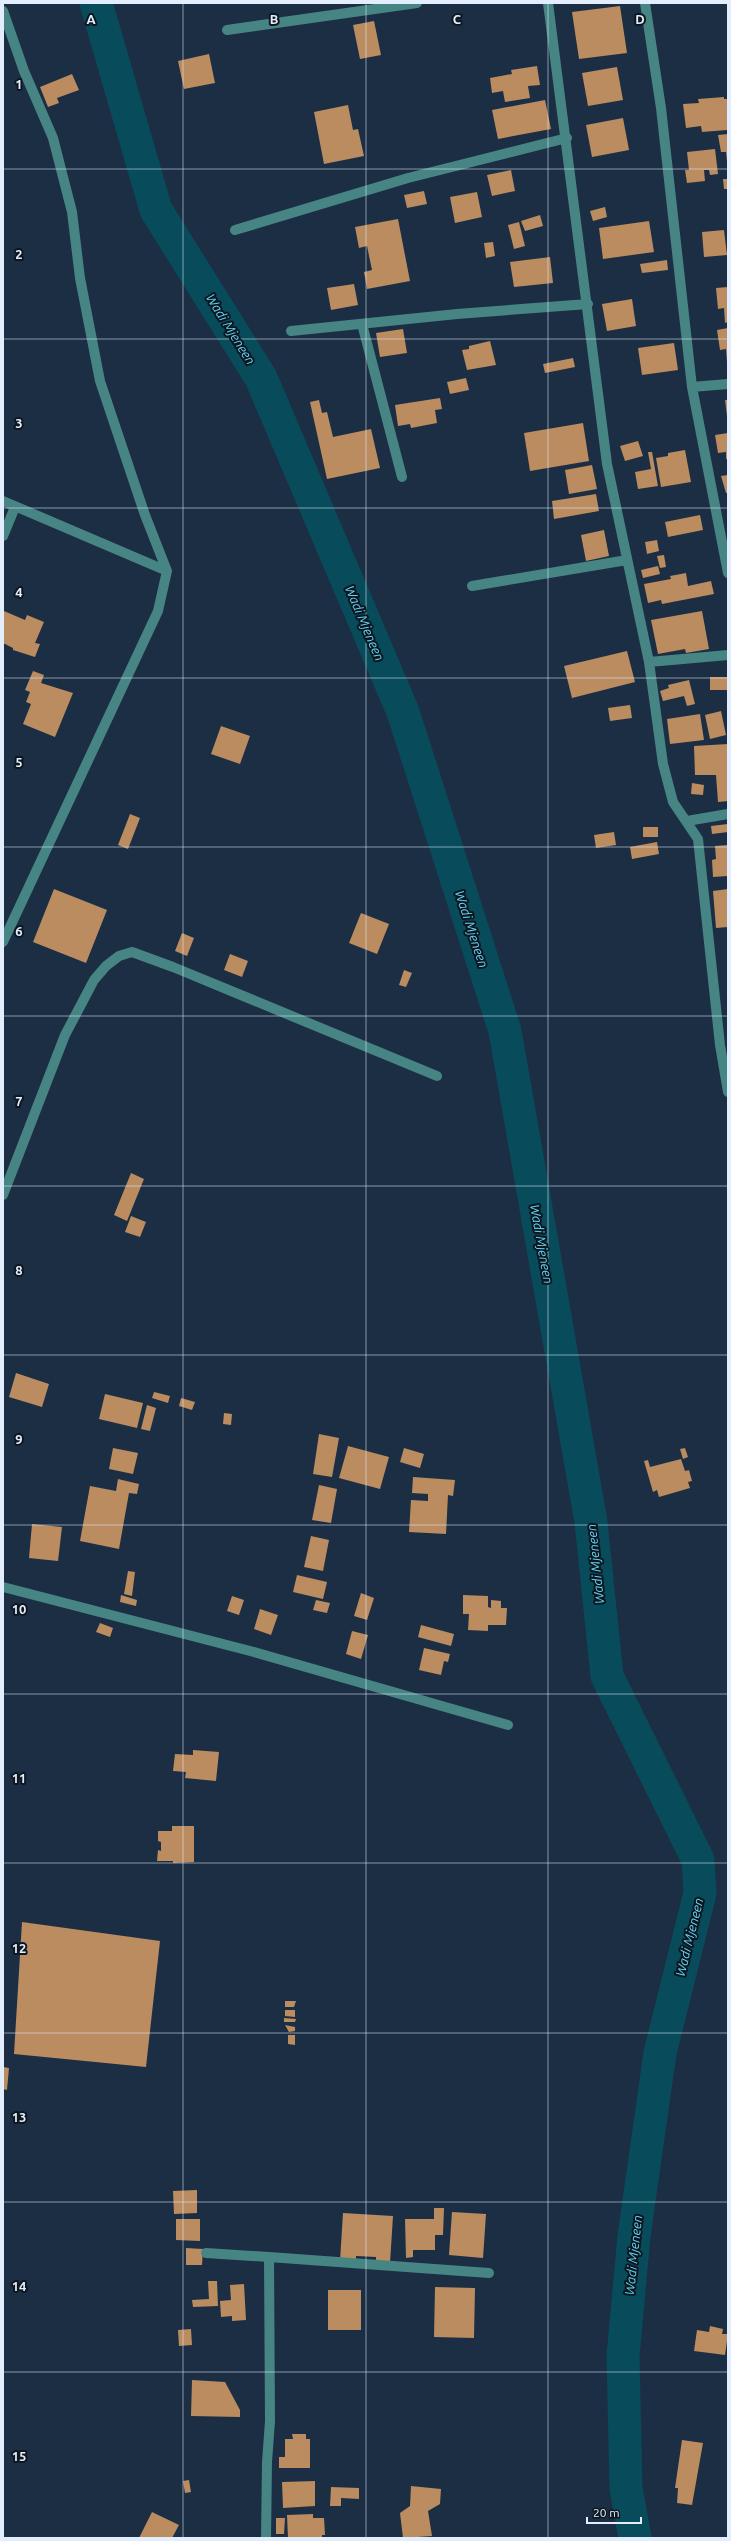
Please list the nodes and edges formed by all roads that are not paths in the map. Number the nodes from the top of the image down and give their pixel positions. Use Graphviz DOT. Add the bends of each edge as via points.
graph roads {
  1 [pos="416,3"];
  2 [pos="548,3"];
  3 [pos="645,3"];
  4 [pos="3,11"];
  5 [pos="226,30"];
  6 [pos="567,138"];
  7 [pos="235,230"];
  8 [pos="588,304"];
  9 [pos="362,324"];
  10 [pos="291,331"];
  11 [pos="728,384"];
  12 [pos="692,387"];
  13 [pos="402,477"];
  14 [pos="3,502"];
  15 [pos="15,506"];
  16 [pos="3,536"];
  17 [pos="627,560"];
  18 [pos="167,571"];
  19 [pos="728,573"];
  20 [pos="472,586"];
  21 [pos="728,655"];
  22 [pos="649,662"];
  23 [pos="728,814"];
  24 [pos="687,821"];
  25 [pos="3,942"];
  26 [pos="437,1076"];
  27 [pos="728,1090"];
  28 [pos="3,1195"];
  29 [pos="3,1588"];
  30 [pos="508,1725"];
  31 [pos="206,2253"];
  32 [pos="269,2257"];
  33 [pos="489,2273"];
  34 [pos="266,2538"];
  1 -- 5 [label="street"];
  2 -- 6 [label="street"];
  3 -- 12 [label="street" via="661,108"];
  4 -- 18 [label="street" via="27,78 53,138 72,212 80,278 100,381 145,515"];
  6 -- 7 [label="street" via="408,178"];
  6 -- 8 [label="street"];
  8 -- 9 [label="street"];
  8 -- 17 [label="street" via="607,464"];
  9 -- 10 [label="street"];
  9 -- 13 [label="street"];
  11 -- 12 [label="street"];
  12 -- 19 [label="street"];
  14 -- 15 [label="street"];
  15 -- 16 [label="street"];
  15 -- 18 [label="street"];
  17 -- 20 [label="street"];
  17 -- 22 [label="street"];
  18 -- 25 [label="street" via="158,611"];
  21 -- 22 [label="street"];
  22 -- 24 [label="street" via="664,764 673,802"];
  23 -- 24 [label="street"];
  24 -- 27 [label="street" via="698,839"];
  26 -- 28 [label="street" via="172,966 132,952 120,956 106,966 86,992 65,1035"];
  29 -- 30 [label="street" via="254,1652"];
  31 -- 32 [label="street"];
  32 -- 33 [label="street"];
  32 -- 34 [label="street" via="270,2421"];
}
